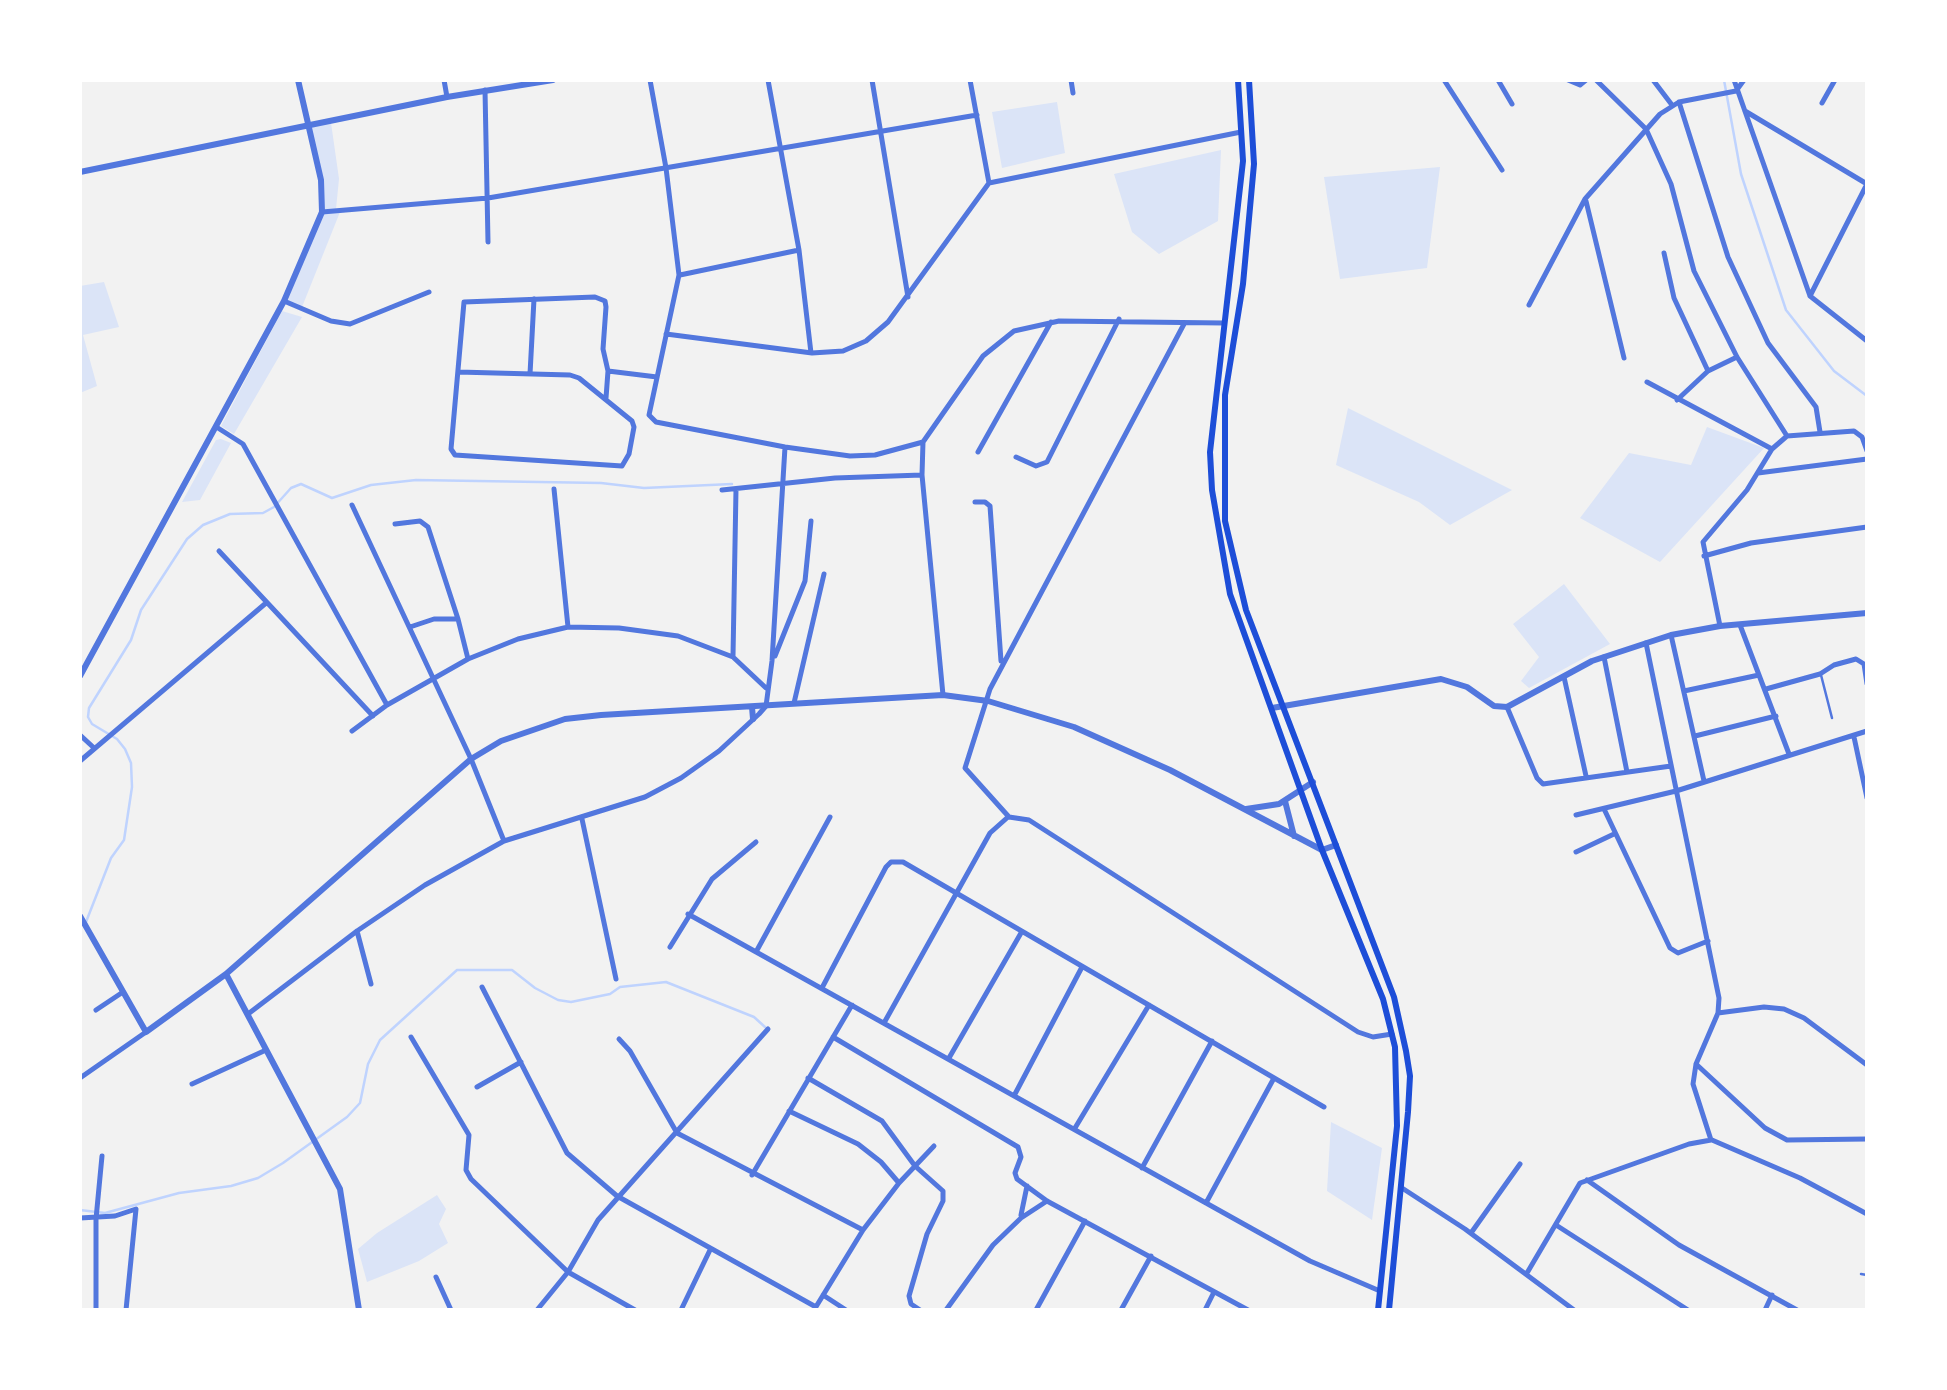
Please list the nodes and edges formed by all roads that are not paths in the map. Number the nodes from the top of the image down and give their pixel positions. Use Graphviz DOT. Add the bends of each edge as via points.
graph roads {
  1 [pos="298,80"];
  2 [pos="444,80"];
  3 [pos="553,80"];
  4 [pos="650,80"];
  5 [pos="768,80"];
  6 [pos="872,80"];
  7 [pos="970,80"];
  8 [pos="1071,80"];
  9 [pos="1238,80"];
  10 [pos="1249,80"];
  11 [pos="1444,80"];
  12 [pos="1498,80"];
  13 [pos="1568,80"];
  14 [pos="1586,80"];
  15 [pos="1596,80"];
  16 [pos="1652,80"];
  17 [pos="1734,80"];
  18 [pos="1744,80"];
  19 [pos="1835,80"];
  20 [pos="485,90"];
  21 [pos="1736,91"];
  22 [pos="1073,92"];
  23 [pos="447,97"];
  24 [pos="1675,103"];
  25 [pos="1822,103"];
  26 [pos="1512,104"];
  27 [pos="1744,111"];
  28 [pos="977,115"];
  29 [pos="310,124"];
  30 [pos="1646,129"];
  31 [pos="1243,131"];
  32 [pos="880,132"];
  33 [pos="782,150"];
  34 [pos="666,168"];
  35 [pos="1502,170"];
  36 [pos="80,172"];
  37 [pos="989,183"];
  38 [pos="1867,184"];
  39 [pos="488,198"];
  40 [pos="1585,199"];
  41 [pos="322,212"];
  42 [pos="488,242"];
  43 [pos="799,250"];
  44 [pos="1664,253"];
  45 [pos="679,275"];
  46 [pos="430,292"];
  47 [pos="1810,296"];
  48 [pos="908,297"];
  49 [pos="534,299"];
  50 [pos="284,301"];
  51 [pos="1529,306"];
  52 [pos="1119,319"];
  53 [pos="1051,322"];
  54 [pos="1224,323"];
  55 [pos="1184,324"];
  56 [pos="666,334"];
  57 [pos="1867,341"];
  58 [pos="812,354"];
  59 [pos="1736,356"];
  60 [pos="1624,358"];
  61 [pos="608,371"];
  62 [pos="1708,371"];
  63 [pos="458,372"];
  64 [pos="530,374"];
  65 [pos="658,377"];
  66 [pos="1647,382"];
  67 [pos="606,398"];
  68 [pos="1677,400"];
  69 [pos="218,428"];
  70 [pos="1820,432"];
  71 [pos="1787,436"];
  72 [pos="923,442"];
  73 [pos="785,446"];
  74 [pos="1772,448"];
  75 [pos="1867,451"];
  76 [pos="978,452"];
  77 [pos="1016,457"];
  78 [pos="1867,459"];
  79 [pos="1758,474"];
  80 [pos="922,475"];
  81 [pos="783,484"];
  82 [pos="554,489"];
  83 [pos="736,489"];
  84 [pos="722,490"];
  85 [pos="974,502"];
  86 [pos="352,504"];
  87 [pos="811,521"];
  88 [pos="396,524"];
  89 [pos="1867,528"];
  90 [pos="219,551"];
  91 [pos="1704,556"];
  92 [pos="824,574"];
  93 [pos="266,603"];
  94 [pos="1867,614"];
  95 [pos="458,619"];
  96 [pos="1740,625"];
  97 [pos="1720,626"];
  98 [pos="410,627"];
  99 [pos="568,627"];
  100 [pos="1672,635"];
  101 [pos="1646,643"];
  102 [pos="1604,656"];
  103 [pos="733,657"];
  104 [pos="468,659"];
  105 [pos="772,661"];
  106 [pos="1001,664"];
  107 [pos="1820,674"];
  108 [pos="1759,675"];
  109 [pos="80,676"];
  110 [pos="1564,677"];
  111 [pos="431,678"];
  112 [pos="1867,684"];
  113 [pos="766,688"];
  114 [pos="1765,688"];
  115 [pos="1684,691"];
  116 [pos="943,694"];
  117 [pos="988,701"];
  118 [pos="794,703"];
  119 [pos="388,706"];
  120 [pos="766,706"];
  121 [pos="1283,706"];
  122 [pos="752,707"];
  123 [pos="1272,708"];
  124 [pos="1507,708"];
  125 [pos="373,716"];
  126 [pos="1776,716"];
  127 [pos="1832,718"];
  128 [pos="753,719"];
  129 [pos="352,731"];
  130 [pos="1867,732"];
  131 [pos="80,735"];
  132 [pos="1695,736"];
  133 [pos="1854,737"];
  134 [pos="93,746"];
  135 [pos="1789,754"];
  136 [pos="471,758"];
  137 [pos="80,760"];
  138 [pos="1671,766"];
  139 [pos="1628,772"];
  140 [pos="1586,776"];
  141 [pos="1313,782"];
  142 [pos="1704,782"];
  143 [pos="1302,788"];
  144 [pos="1676,791"];
  145 [pos="1867,794"];
  146 [pos="1284,801"];
  147 [pos="1246,810"];
  148 [pos="1605,811"];
  149 [pos="1576,815"];
  150 [pos="1009,816"];
  151 [pos="830,817"];
  152 [pos="582,818"];
  153 [pos="1614,834"];
  154 [pos="1294,836"];
  155 [pos="504,841"];
  156 [pos="756,842"];
  157 [pos="1336,845"];
  158 [pos="1322,850"];
  159 [pos="1576,852"];
  160 [pos="957,894"];
  161 [pos="688,914"];
  162 [pos="80,916"];
  163 [pos="357,931"];
  164 [pos="1022,933"];
  165 [pos="1708,941"];
  166 [pos="670,947"];
  167 [pos="756,952"];
  168 [pos="1082,966"];
  169 [pos="226,974"];
  170 [pos="616,979"];
  171 [pos="371,984"];
  172 [pos="823,986"];
  173 [pos="482,987"];
  174 [pos="123,992"];
  175 [pos="852,1004"];
  176 [pos="1149,1005"];
  177 [pos="96,1010"];
  178 [pos="248,1014"];
  179 [pos="1718,1014"];
  180 [pos="884,1023"];
  181 [pos="768,1029"];
  182 [pos="146,1032"];
  183 [pos="1392,1034"];
  184 [pos="411,1037"];
  185 [pos="833,1037"];
  186 [pos="619,1038"];
  187 [pos="1212,1041"];
  188 [pos="266,1050"];
  189 [pos="949,1058"];
  190 [pos="521,1062"];
  191 [pos="1696,1064"];
  192 [pos="1867,1064"];
  193 [pos="80,1078"];
  194 [pos="808,1078"];
  195 [pos="1274,1078"];
  196 [pos="192,1084"];
  197 [pos="477,1087"];
  198 [pos="1014,1094"];
  199 [pos="1324,1108"];
  200 [pos="789,1111"];
  201 [pos="1075,1128"];
  202 [pos="676,1133"];
  203 [pos="1867,1139"];
  204 [pos="1711,1140"];
  205 [pos="934,1146"];
  206 [pos="102,1156"];
  207 [pos="1520,1164"];
  208 [pos="915,1166"];
  209 [pos="1142,1168"];
  210 [pos="752,1175"];
  211 [pos="1587,1180"];
  212 [pos="899,1184"];
  213 [pos="1027,1186"];
  214 [pos="1402,1188"];
  215 [pos="617,1196"];
  216 [pos="1047,1201"];
  217 [pos="1206,1203"];
  218 [pos="1867,1214"];
  219 [pos="80,1218"];
  220 [pos="1021,1218"];
  221 [pos="96,1219"];
  222 [pos="1085,1221"];
  223 [pos="1554,1225"];
  224 [pos="863,1230"];
  225 [pos="1471,1233"];
  226 [pos="711,1248"];
  227 [pos="1151,1256"];
  228 [pos="568,1272"];
  229 [pos="1526,1273"];
  230 [pos="436,1277"];
  231 [pos="1380,1291"];
  232 [pos="1214,1292"];
  233 [pos="822,1295"];
  234 [pos="1772,1296"];
  235 [pos="815,1308"];
  236 [pos="96,1310"];
  237 [pos="126,1310"];
  238 [pos="359,1310"];
  239 [pos="451,1310"];
  240 [pos="537,1310"];
  241 [pos="635,1310"];
  242 [pos="681,1310"];
  243 [pos="846,1310"];
  244 [pos="920,1310"];
  245 [pos="946,1310"];
  246 [pos="1036,1310"];
  247 [pos="1121,1310"];
  248 [pos="1205,1310"];
  249 [pos="1248,1310"];
  250 [pos="1378,1310"];
  251 [pos="1389,1310"];
  252 [pos="1574,1310"];
  253 [pos="1688,1310"];
  254 [pos="1764,1310"];
  255 [pos="1797,1310"];
  1 -- 29 [label="street"];
  2 -- 23 [label="street"];
  3 -- 20 [label="street"];
  4 -- 34 [label="street"];
  5 -- 33 [label="street"];
  6 -- 32 [label="street"];
  7 -- 28 [label="street"];
  8 -- 22 [label="street"];
  9 -- 31 [label="main road"];
  10 -- 121 [label="main road" via="1254,164 1225,395 1223,496 1246,610"];
  11 -- 35 [label="street"];
  12 -- 26 [label="street"];
  13 -- 14 [label="street"];
  15 -- 30 [label="street"];
  16 -- 24 [label="street"];
  17 -- 21 [label="street"];
  18 -- 21 [label="street"];
  19 -- 25 [label="street"];
  20 -- 23 [label="street"];
  20 -- 39 [label="street"];
  21 -- 24 [label="street"];
  21 -- 27 [label="street"];
  23 -- 29 [label="street"];
  24 -- 30 [label="street"];
  24 -- 70 [label="street" via="1738,282 1768,342 1816,407"];
  27 -- 38 [label="street"];
  27 -- 47 [label="street"];
  28 -- 32 [label="street"];
  28 -- 37 [label="street"];
  29 -- 36 [label="street"];
  29 -- 41 [label="street"];
  30 -- 40 [label="street"];
  30 -- 59 [label="street" via="1671,184 1694,271"];
  31 -- 37 [label="street"];
  31 -- 54 [label="main road"];
  32 -- 33 [label="street"];
  32 -- 48 [label="street"];
  33 -- 34 [label="street"];
  33 -- 43 [label="street"];
  34 -- 39 [label="street"];
  34 -- 45 [label="street"];
  37 -- 48 [label="street"];
  38 -- 47 [label="street"];
  39 -- 41 [label="street"];
  39 -- 42 [label="street"];
  40 -- 51 [label="street"];
  40 -- 60 [label="street"];
  41 -- 50 [label="street"];
  43 -- 45 [label="street"];
  43 -- 58 [label="street"];
  44 -- 62 [label="street" via="1674,298"];
  45 -- 56 [label="street"];
  46 -- 50 [label="street" via="350,324"];
  47 -- 57 [label="street"];
  48 -- 58 [label="street" via="866,341"];
  49 -- 61 [label="street" via="605,302"];
  49 -- 63 [label="street" via="466,301"];
  49 -- 64 [label="street"];
  50 -- 69 [label="street"];
  52 -- 53 [label="street"];
  52 -- 55 [label="street"];
  52 -- 77 [label="street" via="1047,462 1036,466"];
  53 -- 72 [label="street" via="1014,331 983,356"];
  53 -- 76 [label="street"];
  54 -- 55 [label="street"];
  54 -- 123 [label="main road" via="1210,452 1214,504 1230,594"];
  55 -- 106 [label="street"];
  56 -- 58 [label="street"];
  56 -- 65 [label="street"];
  59 -- 62 [label="street"];
  59 -- 71 [label="street"];
  61 -- 65 [label="street"];
  61 -- 67 [label="street"];
  62 -- 68 [label="street"];
  63 -- 64 [label="street"];
  63 -- 67 [label="street" via="451,449 456,456 616,467 625,462 634,428"];
  64 -- 67 [label="street" via="570,375"];
  65 -- 73 [label="street" via="650,414 656,422"];
  66 -- 68 [label="street"];
  68 -- 74 [label="street"];
  69 -- 109 [label="street"];
  69 -- 119 [label="street" via="243,444"];
  70 -- 71 [label="street"];
  70 -- 75 [label="street" via="1858,433"];
  71 -- 74 [label="street"];
  72 -- 73 [label="street" via="850,456"];
  72 -- 80 [label="street"];
  73 -- 81 [label="street"];
  74 -- 79 [label="street"];
  78 -- 79 [label="street"];
  79 -- 91 [label="street" via="1707,536"];
  80 -- 81 [label="street"];
  80 -- 116 [label="street"];
  81 -- 83 [label="street"];
  81 -- 105 [label="street"];
  82 -- 99 [label="street"];
  83 -- 84 [label="street"];
  83 -- 103 [label="street"];
  85 -- 106 [label="street" via="990,506"];
  86 -- 98 [label="street"];
  87 -- 105 [label="street" via="805,581"];
  88 -- 95 [label="street" via="420,521 428,527"];
  89 -- 91 [label="street"];
  90 -- 93 [label="street"];
  91 -- 97 [label="street"];
  92 -- 118 [label="street"];
  93 -- 125 [label="street"];
  93 -- 134 [label="street"];
  94 -- 96 [label="street"];
  95 -- 98 [label="street"];
  95 -- 104 [label="street"];
  96 -- 97 [label="street"];
  96 -- 108 [label="street"];
  97 -- 100 [label="street"];
  98 -- 111 [label="street"];
  99 -- 103 [label="street" via="678,636"];
  99 -- 104 [label="street"];
  100 -- 101 [label="street"];
  100 -- 115 [label="street"];
  101 -- 102 [label="street"];
  101 -- 138 [label="street"];
  102 -- 110 [label="street"];
  102 -- 139 [label="street"];
  103 -- 113 [label="street"];
  104 -- 111 [label="street"];
  105 -- 113 [label="street"];
  106 -- 117 [label="street"];
  107 -- 112 [label="street" via="1858,658"];
  107 -- 114 [label="street"];
  107 -- 127 [label="lane"];
  108 -- 114 [label="street"];
  108 -- 115 [label="street"];
  110 -- 124 [label="street"];
  110 -- 140 [label="street"];
  111 -- 119 [label="street"];
  111 -- 136 [label="street"];
  113 -- 120 [label="street"];
  114 -- 126 [label="street"];
  115 -- 132 [label="street"];
  116 -- 117 [label="street"];
  116 -- 118 [label="street"];
  117 -- 147 [label="street" via="1120,746"];
  117 -- 150 [label="street" via="964,768"];
  118 -- 120 [label="street"];
  119 -- 125 [label="street"];
  120 -- 122 [label="street"];
  120 -- 128 [label="street"];
  121 -- 123 [label="street"];
  121 -- 124 [label="street" via="1441,679"];
  121 -- 141 [label="main road"];
  122 -- 128 [label="street"];
  122 -- 136 [label="street" via="565,720"];
  123 -- 143 [label="main road"];
  124 -- 140 [label="street" via="1543,784"];
  125 -- 129 [label="street"];
  126 -- 132 [label="street"];
  126 -- 135 [label="street"];
  128 -- 152 [label="street" via="681,778"];
  130 -- 133 [label="street"];
  131 -- 134 [label="street"];
  132 -- 142 [label="street"];
  133 -- 135 [label="street"];
  133 -- 145 [label="street"];
  134 -- 137 [label="street"];
  135 -- 142 [label="street"];
  136 -- 155 [label="street"];
  136 -- 169 [label="street"];
  138 -- 139 [label="street"];
  138 -- 144 [label="street"];
  139 -- 140 [label="street"];
  141 -- 143 [label="street"];
  141 -- 157 [label="main road"];
  142 -- 144 [label="street"];
  143 -- 146 [label="street"];
  143 -- 158 [label="main road"];
  144 -- 148 [label="street"];
  144 -- 165 [label="street"];
  146 -- 147 [label="street"];
  146 -- 154 [label="street"];
  147 -- 154 [label="street"];
  148 -- 149 [label="street"];
  148 -- 153 [label="street"];
  150 -- 160 [label="street" via="990,833"];
  150 -- 183 [label="street" via="1029,820 1358,1032"];
  151 -- 167 [label="street"];
  152 -- 155 [label="street"];
  152 -- 170 [label="street"];
  153 -- 159 [label="street"];
  153 -- 165 [label="street" via="1672,951"];
  154 -- 158 [label="street"];
  155 -- 163 [label="street"];
  156 -- 161 [label="street" via="712,879"];
  157 -- 158 [label="street"];
  157 -- 214 [label="main road" via="1394,997 1406,1052"];
  158 -- 183 [label="main road"];
  160 -- 164 [label="street"];
  160 -- 172 [label="street" via="896,860 886,867"];
  160 -- 180 [label="street"];
  161 -- 166 [label="street"];
  161 -- 167 [label="street"];
  162 -- 174 [label="street"];
  163 -- 171 [label="street"];
  163 -- 178 [label="street"];
  164 -- 168 [label="street"];
  164 -- 189 [label="street"];
  165 -- 179 [label="street"];
  167 -- 172 [label="street"];
  168 -- 176 [label="street"];
  168 -- 198 [label="street"];
  169 -- 178 [label="street"];
  169 -- 182 [label="street"];
  172 -- 175 [label="street"];
  173 -- 190 [label="street"];
  174 -- 177 [label="street"];
  174 -- 182 [label="street"];
  175 -- 180 [label="street"];
  175 -- 185 [label="street"];
  176 -- 187 [label="street"];
  176 -- 201 [label="street"];
  178 -- 188 [label="street"];
  179 -- 191 [label="street"];
  179 -- 192 [label="street" via="1784,1009"];
  180 -- 189 [label="street"];
  181 -- 202 [label="street"];
  182 -- 193 [label="street"];
  183 -- 231 [label="main road" via="1399,1088"];
  184 -- 228 [label="street" via="469,1135 468,1175"];
  185 -- 194 [label="street"];
  185 -- 213 [label="street" via="1018,1147 1015,1173"];
  186 -- 202 [label="street"];
  187 -- 195 [label="street"];
  187 -- 209 [label="street"];
  188 -- 196 [label="street"];
  188 -- 238 [label="street" via="340,1189"];
  189 -- 198 [label="street"];
  190 -- 197 [label="street"];
  190 -- 215 [label="street" via="567,1153"];
  191 -- 203 [label="street" via="1787,1140"];
  191 -- 204 [label="street" via="1693,1084"];
  194 -- 200 [label="street"];
  194 -- 208 [label="street" via="882,1121"];
  195 -- 199 [label="street"];
  195 -- 217 [label="street"];
  198 -- 201 [label="street"];
  200 -- 210 [label="street"];
  200 -- 212 [label="street" via="858,1144"];
  201 -- 209 [label="street"];
  202 -- 210 [label="street"];
  202 -- 215 [label="street"];
  204 -- 211 [label="street"];
  204 -- 218 [label="street"];
  205 -- 208 [label="street"];
  206 -- 221 [label="street"];
  207 -- 225 [label="street"];
  208 -- 212 [label="street"];
  208 -- 244 [label="street" via="944,1196 909,1296"];
  209 -- 217 [label="street"];
  210 -- 224 [label="street"];
  211 -- 223 [label="street"];
  211 -- 234 [label="street" via="1679,1246"];
  212 -- 224 [label="street"];
  213 -- 216 [label="street"];
  213 -- 220 [label="street"];
  214 -- 225 [label="street"];
  214 -- 251 [label="main road"];
  215 -- 226 [label="street"];
  215 -- 228 [label="street"];
  216 -- 220 [label="street"];
  216 -- 222 [label="street"];
  217 -- 231 [label="street"];
  219 -- 221 [label="street"];
  220 -- 245 [label="street" via="993,1244"];
  221 -- 236 [label="street"];
  221 -- 237 [label="street" via="136,1208"];
  222 -- 227 [label="street"];
  222 -- 246 [label="street"];
  223 -- 229 [label="street"];
  223 -- 253 [label="street"];
  224 -- 233 [label="street"];
  225 -- 229 [label="street"];
  226 -- 235 [label="street"];
  226 -- 242 [label="street"];
  227 -- 232 [label="street"];
  227 -- 247 [label="street"];
  228 -- 240 [label="street"];
  228 -- 241 [label="street"];
  229 -- 252 [label="street"];
  230 -- 239 [label="street"];
  231 -- 250 [label="main road"];
  232 -- 248 [label="street"];
  232 -- 249 [label="street"];
  233 -- 235 [label="street"];
  233 -- 243 [label="street"];
  234 -- 254 [label="street"];
  234 -- 255 [label="street"];
}
